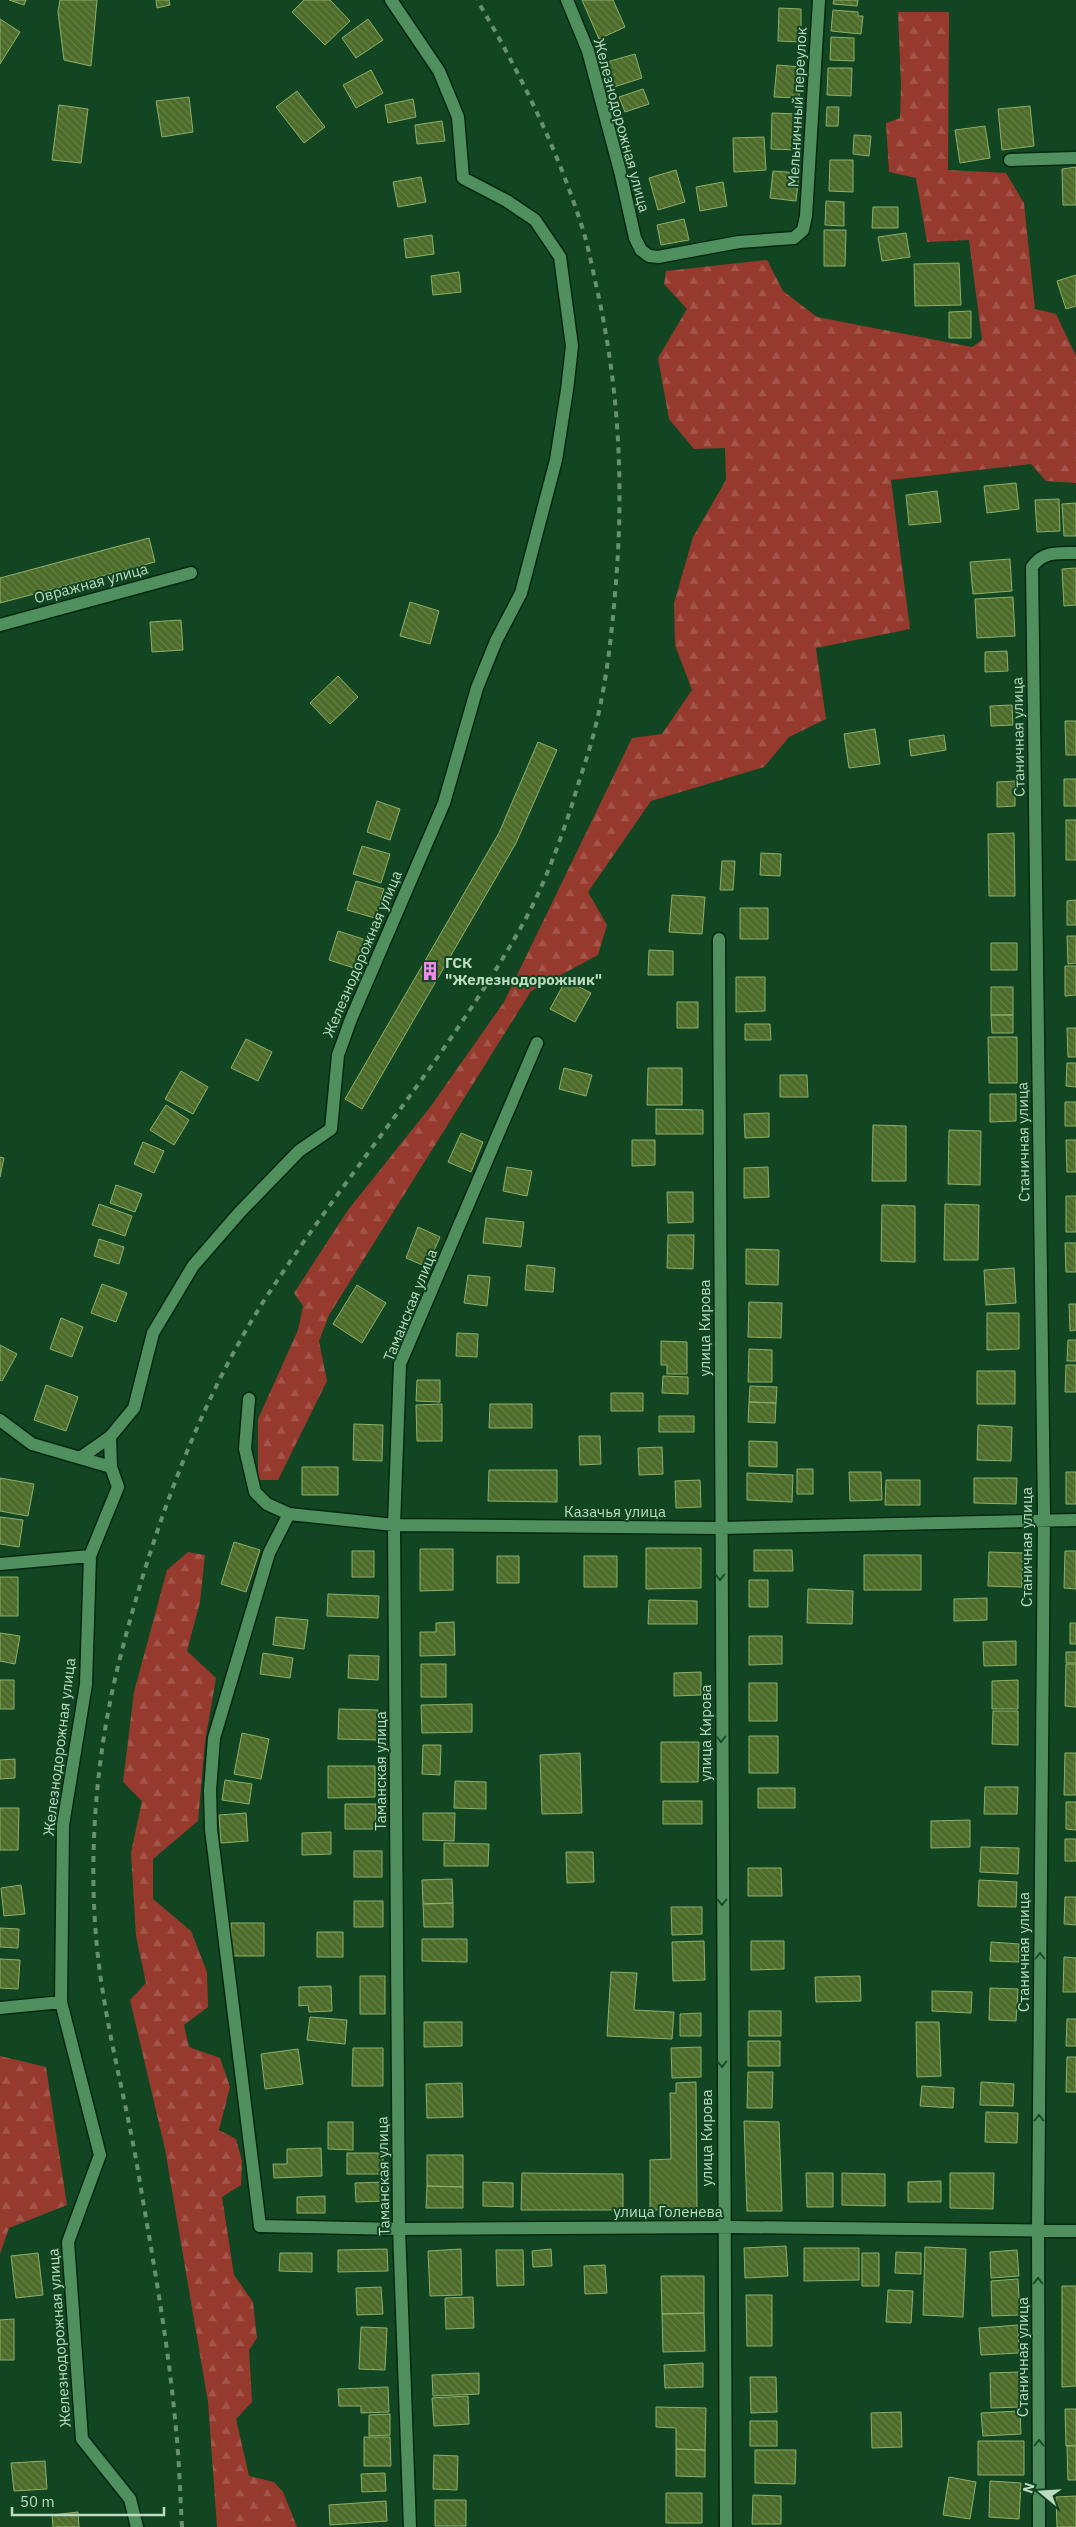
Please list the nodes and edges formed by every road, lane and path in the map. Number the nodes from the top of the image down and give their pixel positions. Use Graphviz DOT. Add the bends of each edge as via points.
graph roads {
  1 [pos="391,0"];
  2 [pos="567,0"];
  3 [pos="819,0"];
  4 [pos="1076,158"];
  5 [pos="1010,160"];
  6 [pos="806,216"];
  7 [pos="1076,553"];
  8 [pos="191,573"];
  9 [pos="0,625"];
  10 [pos="719,939"];
  11 [pos="537,1043"];
  12 [pos="249,1400"];
  13 [pos="0,1420"];
  14 [pos="110,1437"];
  15 [pos="80,1458"];
  16 [pos="111,1467"];
  17 [pos="289,1514"];
  18 [pos="1043,1519"];
  19 [pos="1076,1520"];
  20 [pos="394,1525"];
  21 [pos="720,1528"];
  22 [pos="90,1556"];
  23 [pos="0,1564"];
  24 [pos="61,2002"];
  25 [pos="0,2008"];
  26 [pos="723,2227"];
  27 [pos="399,2229"];
  28 [pos="1038,2231"];
  29 [pos="1076,2231"];
  30 [pos="137,2527"];
  31 [pos="410,2527"];
  32 [pos="726,2527"];
  33 [pos="1039,2527"];
  1 -- 14 [label="street, Железнодорожная улица" via="439,72 458,117 463,178 535,220 560,257 572,346 556,460 521,593 496,641 477,688 444,803 338,1055 331,1129 299,1151 238,1213 193,1266 153,1332 134,1408"];
  2 -- 6 [label="street, Железнодорожная улица" via="588,51 622,175 635,238 641,250 649,256 658,257 740,242 794,238 803,230"];
  3 -- 6 [label="street, Мельничный переулок"];
  4 -- 5 [label="street"];
  7 -- 18 [label="street, Станичная улица" via="1051,553 1038,558 1032,567"];
  8 -- 9 [label="street, Овражная улица"];
  10 -- 21 [label="street, улица Кирова"];
  11 -- 20 [label="street, Таманская улица" via="400,1364"];
  12 -- 17 [label="street, Казачья улица" via="245,1449 255,1492 267,1504"];
  13 -- 15 [label="street" via="32,1444"];
  14 -- 15 [label="street"];
  14 -- 16 [label="street, Железнодорожная улица"];
  15 -- 16 [label="street"];
  16 -- 22 [label="street, Железнодорожная улица" via="118,1487"];
  17 -- 20 [label="street, Казачья улица"];
  17 -- 27 [label="street, улица Голенева" via="269,1553 228,1686 214,1738 210,1790 212,1839 260,2226"];
  18 -- 19 [label="street, Казачья улица"];
  18 -- 21 [label="street, Казачья улица"];
  28 -- 18 [label="street, Станичная улица, one-way"];
  20 -- 21 [label="street, Казачья улица"];
  20 -- 27 [label="street, Таманская улица"];
  21 -- 26 [label="street, улица Кирова, one-way"];
  22 -- 23 [label="street"];
  22 -- 24 [label="street, Железнодорожная улица" via="86,1684 63,1825"];
  24 -- 25 [label="street"];
  24 -- 30 [label="street, Железнодорожная улица" via="100,2155 68,2242 82,2439 130,2499"];
  26 -- 27 [label="street, улица Голенева"];
  26 -- 28 [label="street, улица Голенева"];
  26 -- 32 [label="street, улица Кирова"];
  27 -- 31 [label="street, Таманская улица"];
  28 -- 29 [label="street, улица Голенева"];
  33 -- 28 [label="street, Станичная улица, one-way"];
}
